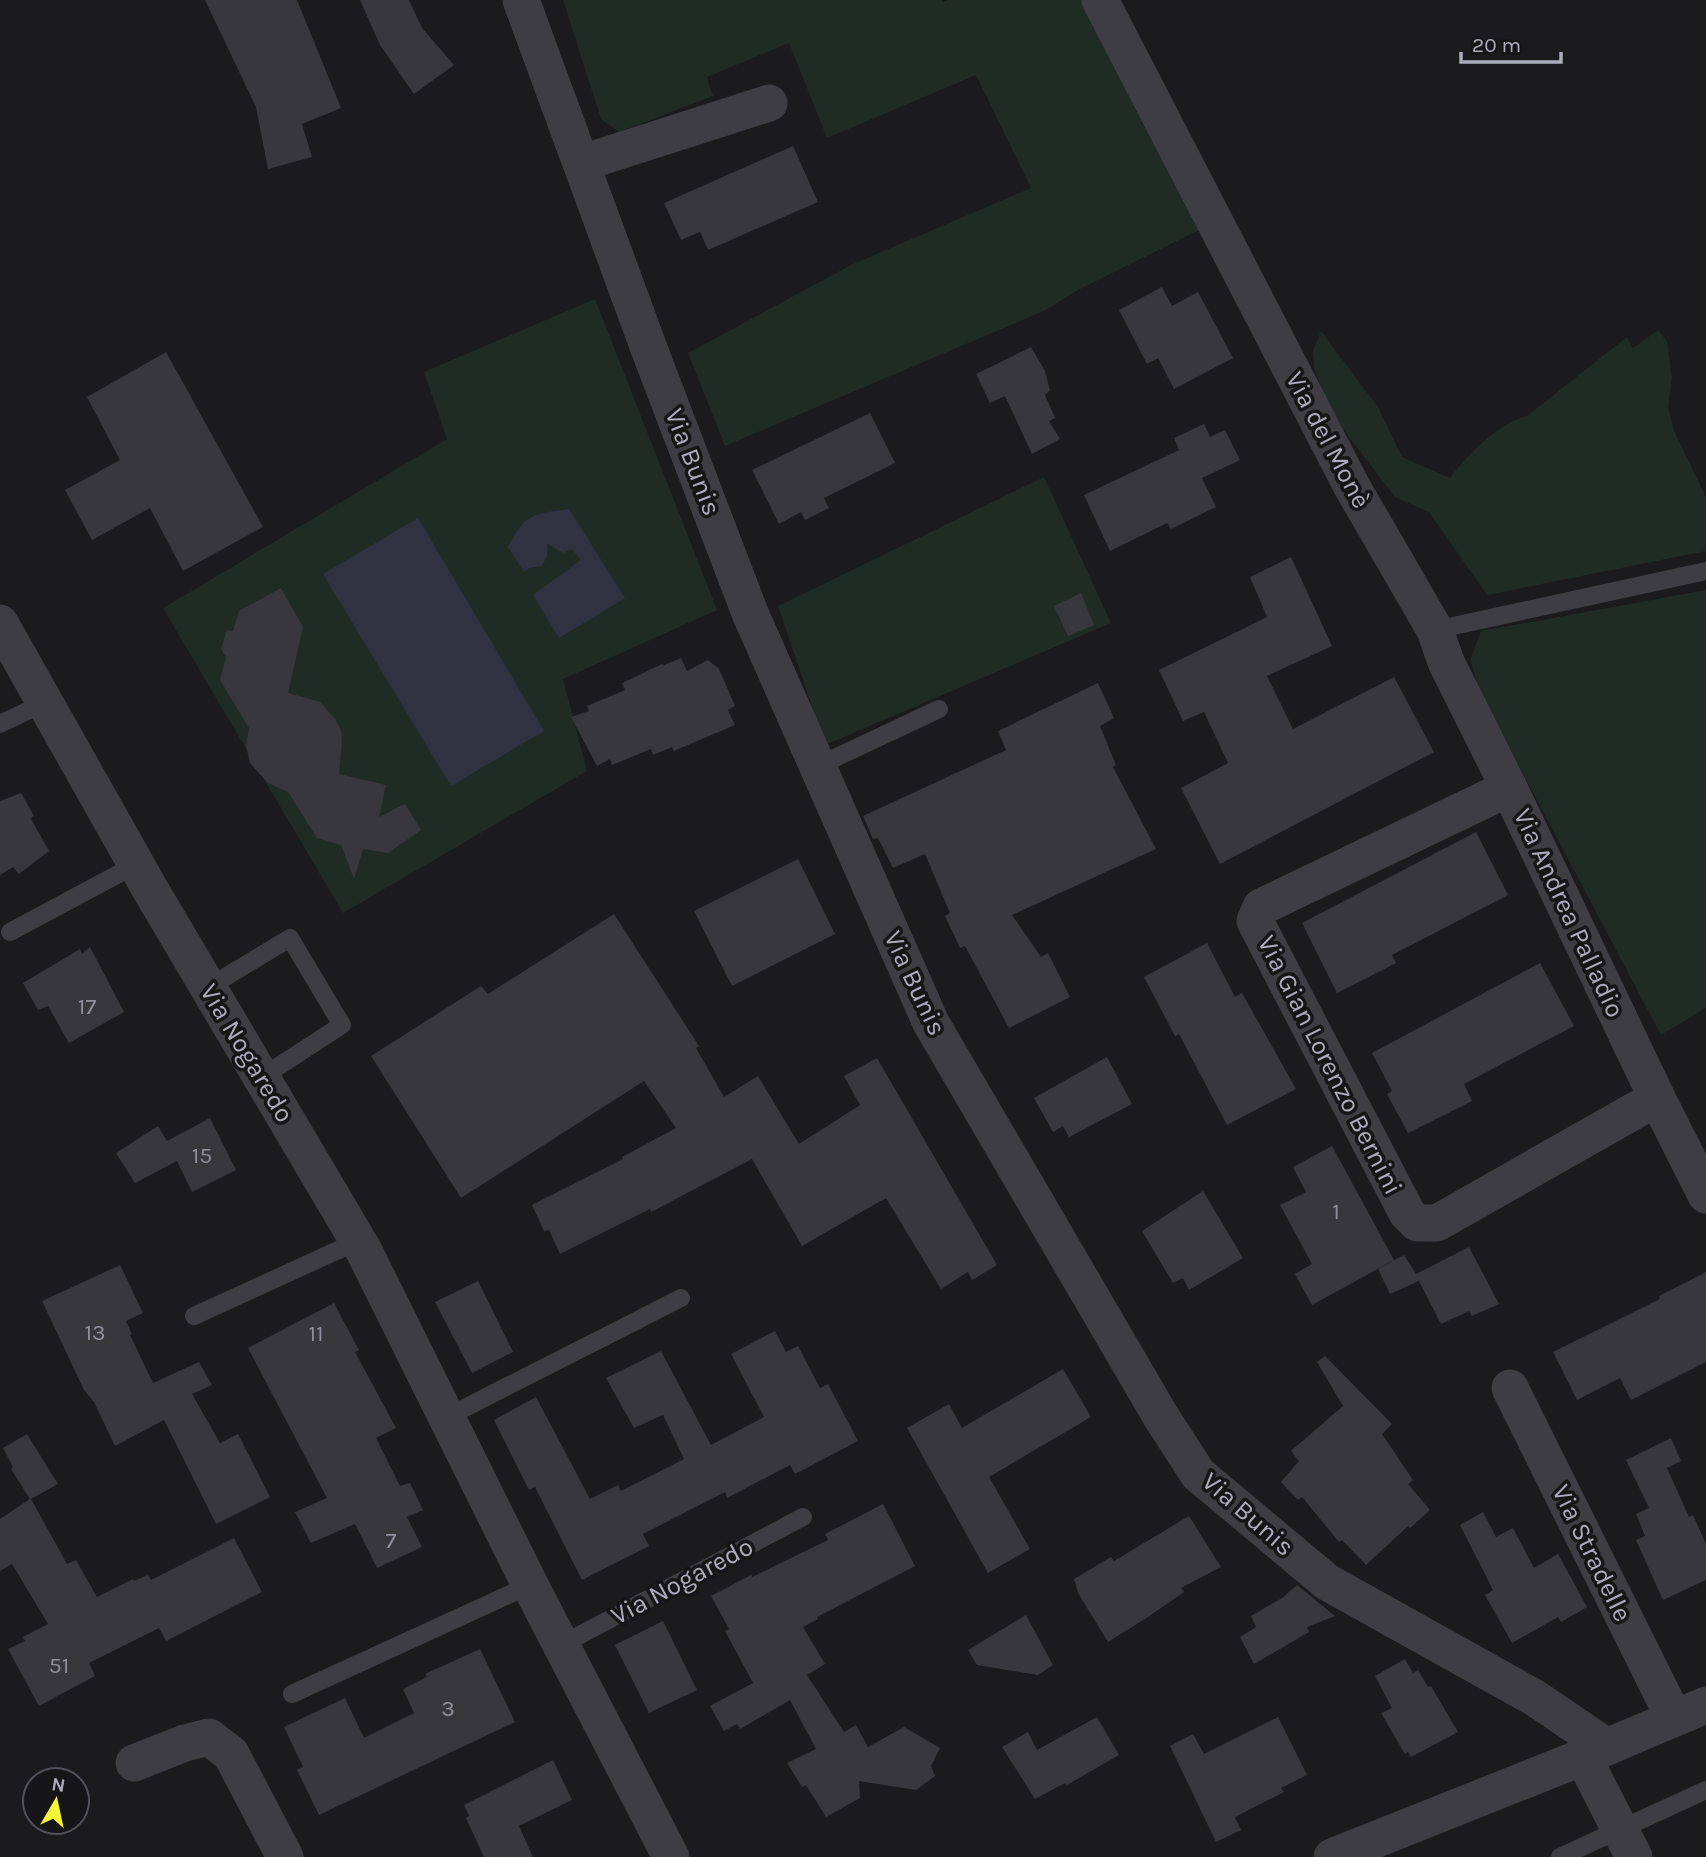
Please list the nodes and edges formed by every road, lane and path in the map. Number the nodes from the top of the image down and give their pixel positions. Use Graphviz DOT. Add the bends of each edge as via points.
graph roads {
  1 [pos="521,0"];
  2 [pos="1100,0"];
  3 [pos="769,103"];
  4 [pos="582,163"];
  5 [pos="1706,571"];
  6 [pos="0,623"];
  7 [pos="1435,630"];
  8 [pos="44,703"];
  9 [pos="939,709"];
  10 [pos="0,724"];
  11 [pos="818,766"];
  12 [pos="1509,788"];
  13 [pos="137,864"];
  14 [pos="10,932"];
  15 [pos="209,987"];
  16 [pos="262,1077"];
  17 [pos="1657,1098"];
  18 [pos="1706,1195"];
  19 [pos="358,1241"];
  20 [pos="681,1298"];
  21 [pos="194,1316"];
  22 [pos="1510,1388"];
  23 [pos="447,1417"];
  24 [pos="803,1517"];
  25 [pos="530,1585"];
  26 [pos="561,1644"];
  27 [pos="292,1694"];
  28 [pos="1690,1712"];
  29 [pos="1595,1752"];
  30 [pos="134,1763"];
  31 [pos="1706,1790"];
  32 [pos="1627,1843"];
  33 [pos="285,1857"];
  34 [pos="671,1857"];
  35 [pos="1332,1857"];
  36 [pos="1560,1857"];
  1 -- 4 [label="street, Via Bunis"];
  2 -- 7 [label="street, Via del Monè" via="1351,485"];
  3 -- 4 [label="street"];
  4 -- 11 [label="street, Via Bunis" via="750,613"];
  5 -- 7 [label="lane"];
  6 -- 8 [label="street, Via Nogaredo"];
  7 -- 12 [label="street, Via Andrea Palladio" via="1446,662"];
  8 -- 10 [label="lane"];
  8 -- 13 [label="street, Via Nogaredo"];
  9 -- 11 [label="lane"];
  11 -- 29 [label="street, Via Bunis" via="931,1023 1198,1474 1327,1582 1535,1698"];
  12 -- 17 [label="street, Via Andrea Palladio"];
  12 -- 17 [label="street, Via Gian Lorenzo Bernini" via="1261,907 1255,921 1407,1213 1417,1223 1437,1223"];
  13 -- 14 [label="lane"];
  13 -- 15 [label="street, Via Nogaredo"];
  15 -- 16 [label="street, Via Nogaredo"];
  15 -- 16 [label="lane" via="290,938 342,1025"];
  16 -- 19 [label="street, Via Nogaredo"];
  17 -- 18 [label="street, Via Andrea Palladio"];
  19 -- 21 [label="lane"];
  19 -- 23 [label="street, Via Nogaredo"];
  20 -- 23 [label="lane"];
  22 -- 28 [label="street, Via Stradelle"];
  23 -- 25 [label="street, Via Nogaredo"];
  24 -- 26 [label="lane, Via Nogaredo"];
  25 -- 26 [label="street, Via Nogaredo"];
  25 -- 27 [label="lane"];
  26 -- 34 [label="street, Via Nogaredo"];
  28 -- 29 [label="street, Via Stradelle"];
  29 -- 32 [label="street"];
  29 -- 35 [label="street, Via Stradelle"];
  30 -- 33 [label="street" via="209,1737 231,1754"];
  31 -- 32 [label="lane"];
  32 -- 36 [label="lane"];
}
